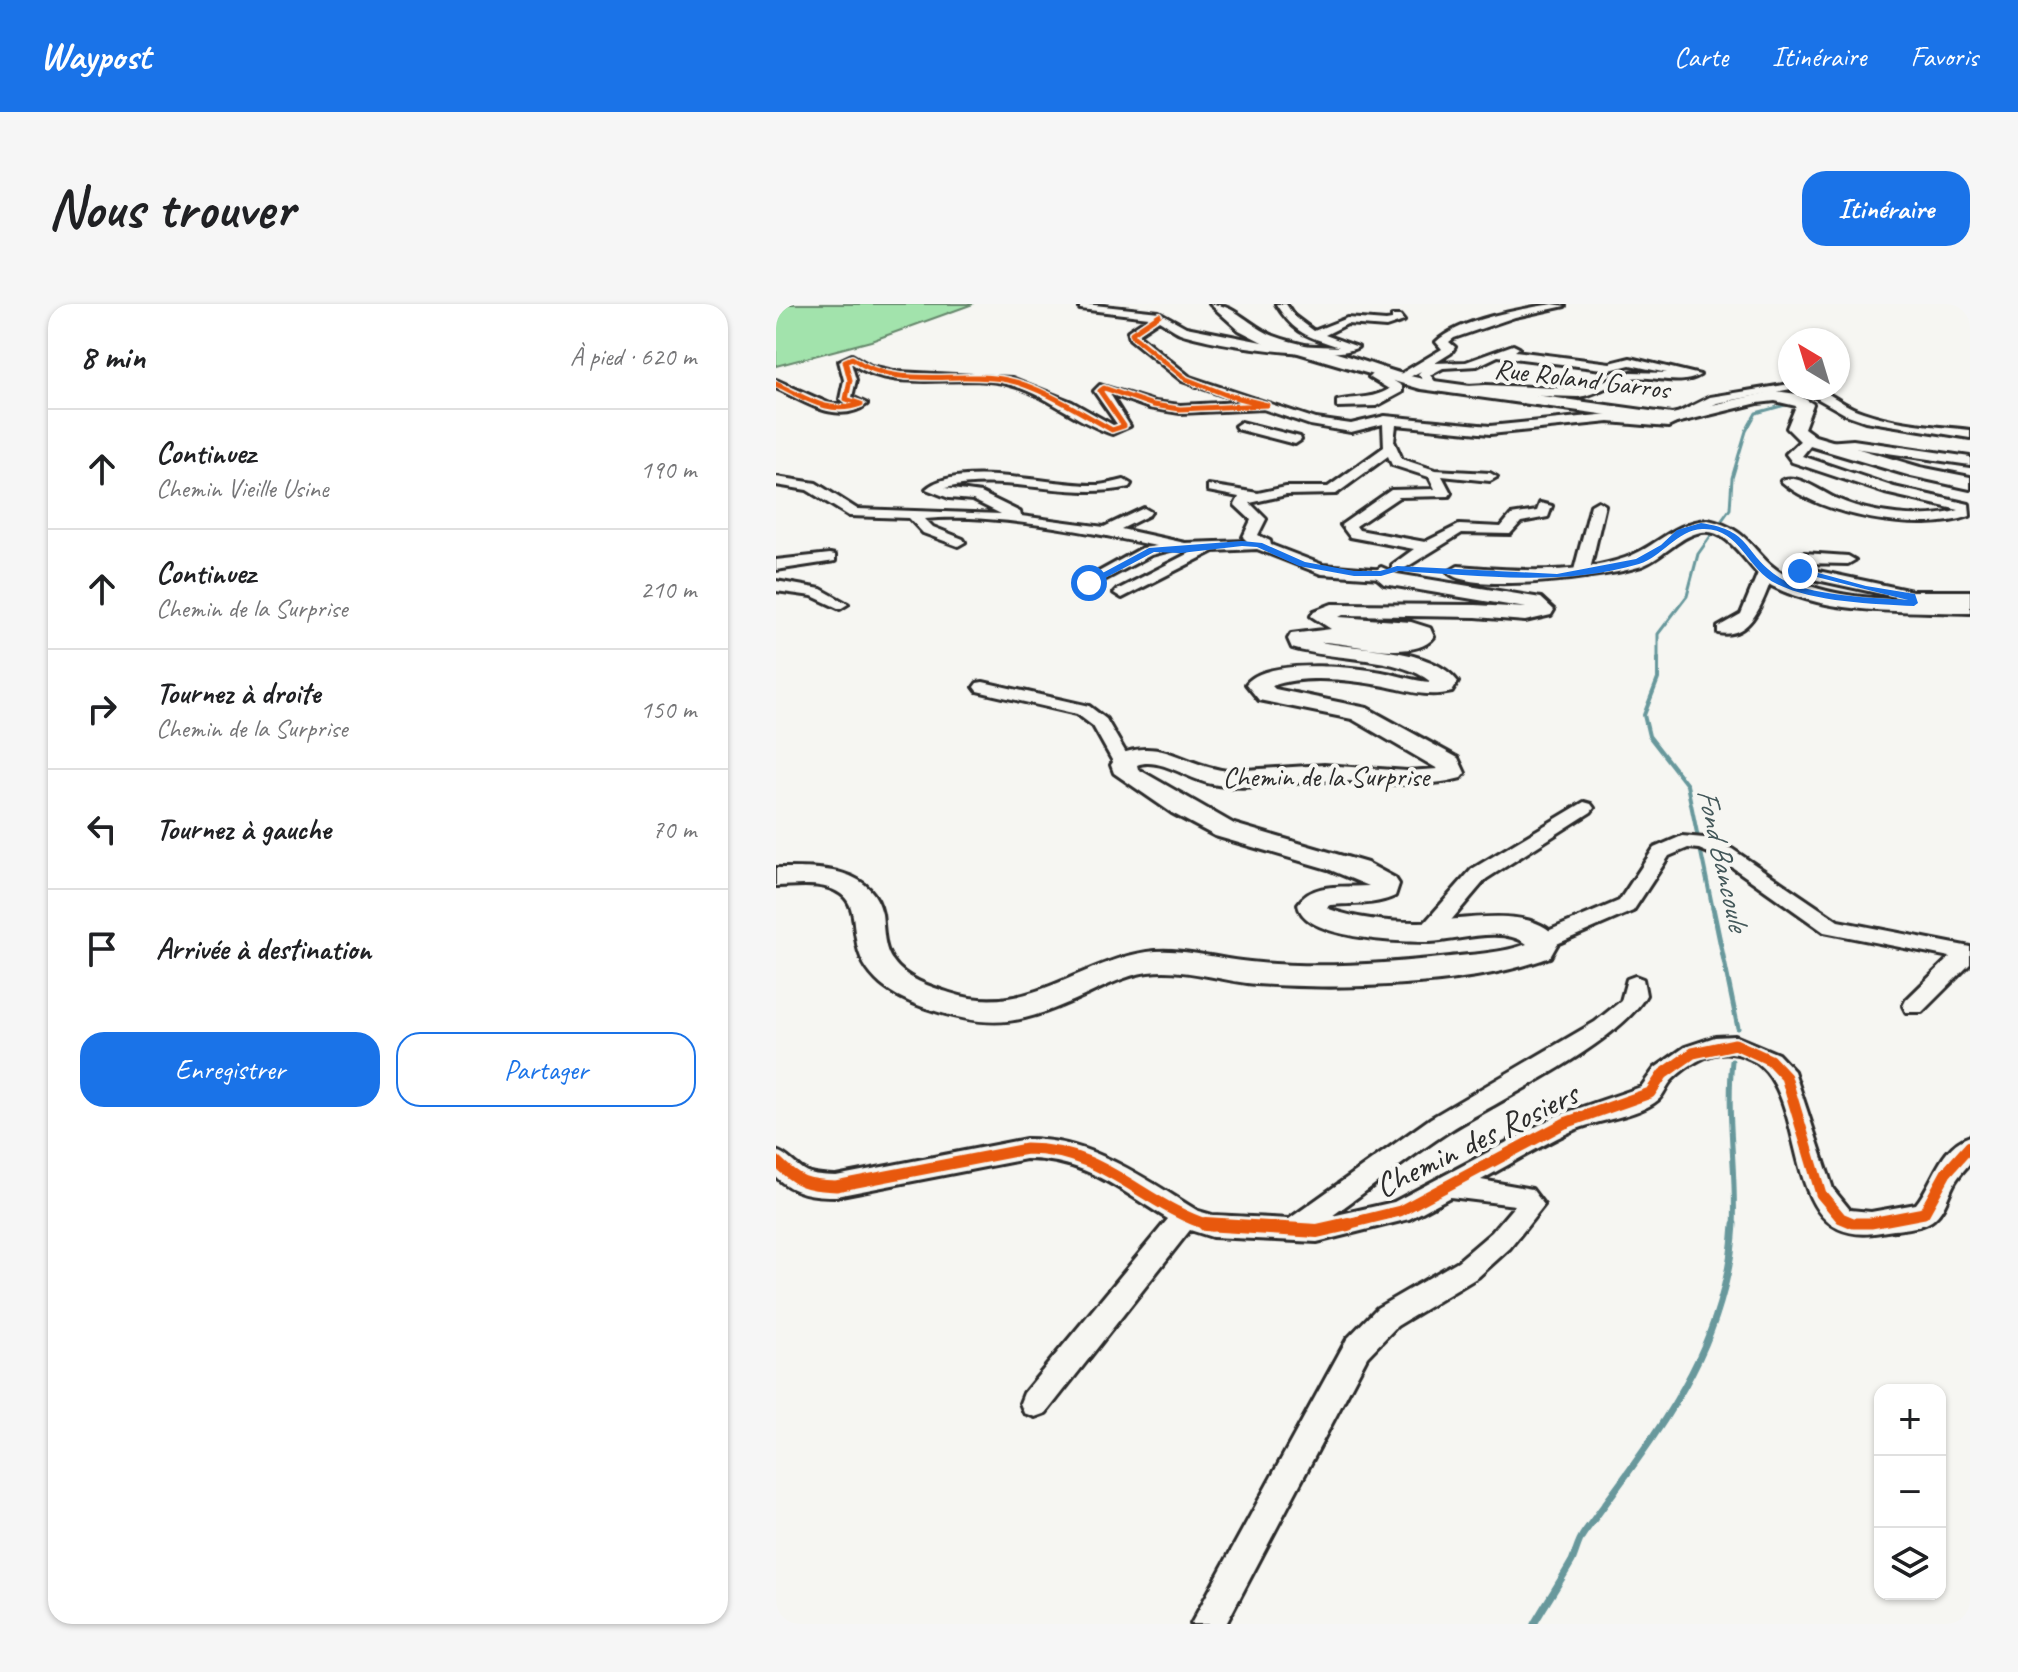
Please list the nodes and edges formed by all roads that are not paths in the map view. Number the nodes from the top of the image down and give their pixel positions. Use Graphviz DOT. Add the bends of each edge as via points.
graph roads {
  1 [pos="1217,304"];
  2 [pos="1281,304"];
  3 [pos="1560,306"];
  4 [pos="1084,307"];
  5 [pos="1159,315"];
  6 [pos="1396,318"];
  7 [pos="1312,336"];
  8 [pos="1295,348"];
  9 [pos="1610,367"];
  10 [pos="1376,373"];
  11 [pos="1398,379"];
  12 [pos="1594,380"];
  13 [pos="776,384"];
  14 [pos="1431,384"];
  15 [pos="1453,390"];
  16 [pos="1778,396"];
  17 [pos="1801,400"];
  18 [pos="1832,400"];
  19 [pos="1341,404"];
  20 [pos="1266,406"];
  21 [pos="1681,419"];
  22 [pos="1390,421"];
  23 [pos="1324,424"];
  24 [pos="1241,426"];
  25 [pos="1970,434"];
  26 [pos="1295,440"];
  27 [pos="1817,443"];
  28 [pos="1389,449"];
  29 [pos="1276,451"];
  30 [pos="1970,461"];
  31 [pos="1291,473"];
  32 [pos="1434,474"];
  33 [pos="1490,477"];
  34 [pos="776,481"];
  35 [pos="1788,481"];
  36 [pos="1970,483"];
  37 [pos="1124,484"];
  38 [pos="1213,488"];
  39 [pos="1274,493"];
  40 [pos="1254,496"];
  41 [pos="1598,505"];
  42 [pos="1545,506"];
  43 [pos="1144,512"];
  44 [pos="922,515"];
  45 [pos="1029,524"];
  46 [pos="1106,531"];
  47 [pos="958,542"];
  48 [pos="1207,548"];
  49 [pos="1425,548"];
  50 [pos="1273,551"];
  51 [pos="830,558"];
  52 [pos="1848,560"];
  53 [pos="776,565"];
  54 [pos="1389,571"];
  55 [pos="1766,573"];
  56 [pos="1581,574"];
  57 [pos="1089,583"];
  58 [pos="776,586"];
  59 [pos="1122,593"];
  60 [pos="1970,596"];
  61 [pos="1913,600"];
  62 [pos="840,604"];
  63 [pos="1970,607"];
  64 [pos="1724,630"];
  65 [pos="983,687"];
  66 [pos="1124,765"];
  67 [pos="1584,808"];
  68 [pos="776,877"];
  69 [pos="1428,933"];
  70 [pos="1544,941"];
  71 [pos="1969,954"];
  72 [pos="1635,984"];
  73 [pos="1914,1006"];
  74 [pos="1970,1146"];
  75 [pos="776,1161"];
  76 [pos="1448,1186"];
  77 [pos="1185,1217"];
  78 [pos="1293,1230"];
  79 [pos="1035,1403"];
  80 [pos="1208,1624"];
  1 -- 8 [label="main road, Rue Roland Garros" via="1253,335"];
  2 -- 7 [label="street"];
  3 -- 11 [label="street" via="1513,314 1450,336 1442,342 1447,351"];
  4 -- 5 [label="street"];
  5 -- 8 [label="street" via="1183,330"];
  5 -- 20 [label="street" via="1132,333 1134,337 1186,379"];
  6 -- 7 [label="street" via="1396,323 1383,325 1343,322"];
  7 -- 8 [label="street" via="1352,346"];
  8 -- 10 [label="main road, Rue Roland Garros"];
  9 -- 12 [label="street"];
  9 -- 14 [label="street" via="1508,351 1469,365 1433,366 1424,374"];
  9 -- 15 [label="street" via="1630,361 1694,375 1628,376 1578,393"];
  10 -- 11 [label="main road, Rue Roland Garros"];
  10 -- 19 [label="street" via="1397,391 1376,402"];
  11 -- 14 [label="main road, Rue Roland Garros"];
  13 -- 20 [label="street" via="825,409 856,407 861,404 846,399 850,380 845,361 852,358 867,369 898,376 1008,380 1112,430 1124,426 1116,406 1100,391 1104,388 1180,409"];
  14 -- 15 [label="main road, Rue Roland Garros"];
  15 -- 21 [label="main road, Rue Roland Garros"];
  16 -- 21 [label="main road, Rue Roland Garros"];
  17 -- 27 [label="main road" via="1805,404 1795,422 1798,434"];
  18 -- 25 [label="street" via="1864,416"];
  20 -- 23 [label="street"];
  21 -- 22 [label="street" via="1661,423 1604,418 1490,430"];
  22 -- 23 [label="street" via="1356,428"];
  22 -- 28 [label="street"];
  23 -- 26 [label="street"];
  24 -- 26 [label="street"];
  26 -- 29 [label="street"];
  27 -- 30 [label="street"];
  27 -- 35 [label="street" via="1793,454 1905,494 1954,502 1967,512 1925,517 1851,509"];
  27 -- 36 [label="main road"];
  28 -- 32 [label="street" via="1403,466"];
  28 -- 39 [label="street" via="1331,491"];
  31 -- 39 [label="street"];
  32 -- 33 [label="street"];
  32 -- 49 [label="street" via="1443,494 1396,493 1348,525 1355,534 1416,542"];
  34 -- 44 [label="street" via="819,490 854,513"];
  37 -- 45 [label="street" via="1099,489 1003,480 945,483 933,489 987,500"];
  38 -- 40 [label="street"];
  39 -- 40 [label="street"];
  40 -- 50 [label="street" via="1242,503 1259,519 1249,535"];
  41 -- 56 [label="street"];
  42 -- 49 [label="street" via="1543,514 1516,518 1505,531 1464,528"];
  43 -- 46 [label="street"];
  44 -- 45 [label="street" via="978,515"];
  44 -- 47 [label="street" via="916,518 928,530"];
  45 -- 46 [label="street"];
  46 -- 48 [label="street"];
  48 -- 50 [label="street" via="1248,544"];
  48 -- 57 [label="street" via="1147,551"];
  48 -- 59 [label="street"];
  49 -- 54 [label="street"];
  50 -- 54 [label="street" via="1321,569"];
  51 -- 53 [label="street"];
  52 -- 61 [label="street" via="1804,557 1795,566"];
  54 -- 56 [label="main road"];
  54 -- 66 [label="main road, Chemin de la Surprise" via="1391,580 1533,603 1543,610 1525,615 1328,612 1322,616 1332,623 1411,629 1423,637 1405,643 1319,634 1299,639 1300,643 1423,667 1443,678 1444,687 1423,689 1359,677 1283,676 1258,684 1267,695 1371,718 1449,763 1452,773 1434,778 1326,773 1232,778 1200,774 1145,754"];
  55 -- 56 [label="main road" via="1736,536 1701,526 1680,532 1639,561"];
  55 -- 61 [label="main road" via="1821,595"];
  55 -- 64 [label="street" via="1748,617"];
  58 -- 62 [label="street" via="816,592"];
  60 -- 61 [label="street"];
  61 -- 63 [label="main road"];
  65 -- 66 [label="street" via="1083,710 1093,716"];
  66 -- 69 [label="main road, Chemin de la Surprise" via="1127,773 1204,821 1364,872 1385,884 1385,890 1367,898 1317,898 1312,904 1319,916"];
  67 -- 69 [label="street" via="1479,874"];
  68 -- 70 [label="main road" via="828,878 856,889 868,906 869,943 890,978 973,1012 1004,1012 1114,969 1149,962 1275,975 1379,975 1523,957 1540,950"];
  69 -- 70 [label="main road, Chemin de la Surprise" via="1520,927"];
  70 -- 71 [label="street" via="1626,906 1635,899 1656,856 1687,842 1713,846 1832,927"];
  71 -- 73 [label="street"];
  72 -- 78 [label="street" via="1629,1006 1603,1028 1440,1125"];
  74 -- 76 [label="street, Chemin des Rosiers" via="1924,1213 1871,1223 1841,1218 1821,1194 1786,1077 1770,1060 1735,1044 1693,1053 1663,1074 1650,1093 1565,1123"];
  75 -- 77 [label="street, Chemin des Rosiers" via="809,1185 836,1186 1026,1149 1055,1149 1095,1162"];
  76 -- 78 [label="street, Chemin des Rosiers" via="1400,1211 1363,1222"];
  76 -- 80 [label="street" via="1523,1196 1531,1205 1468,1269 1387,1317 1363,1340"];
  77 -- 78 [label="street, Chemin des Rosiers" via="1212,1226"];
  77 -- 79 [label="street"];
}
